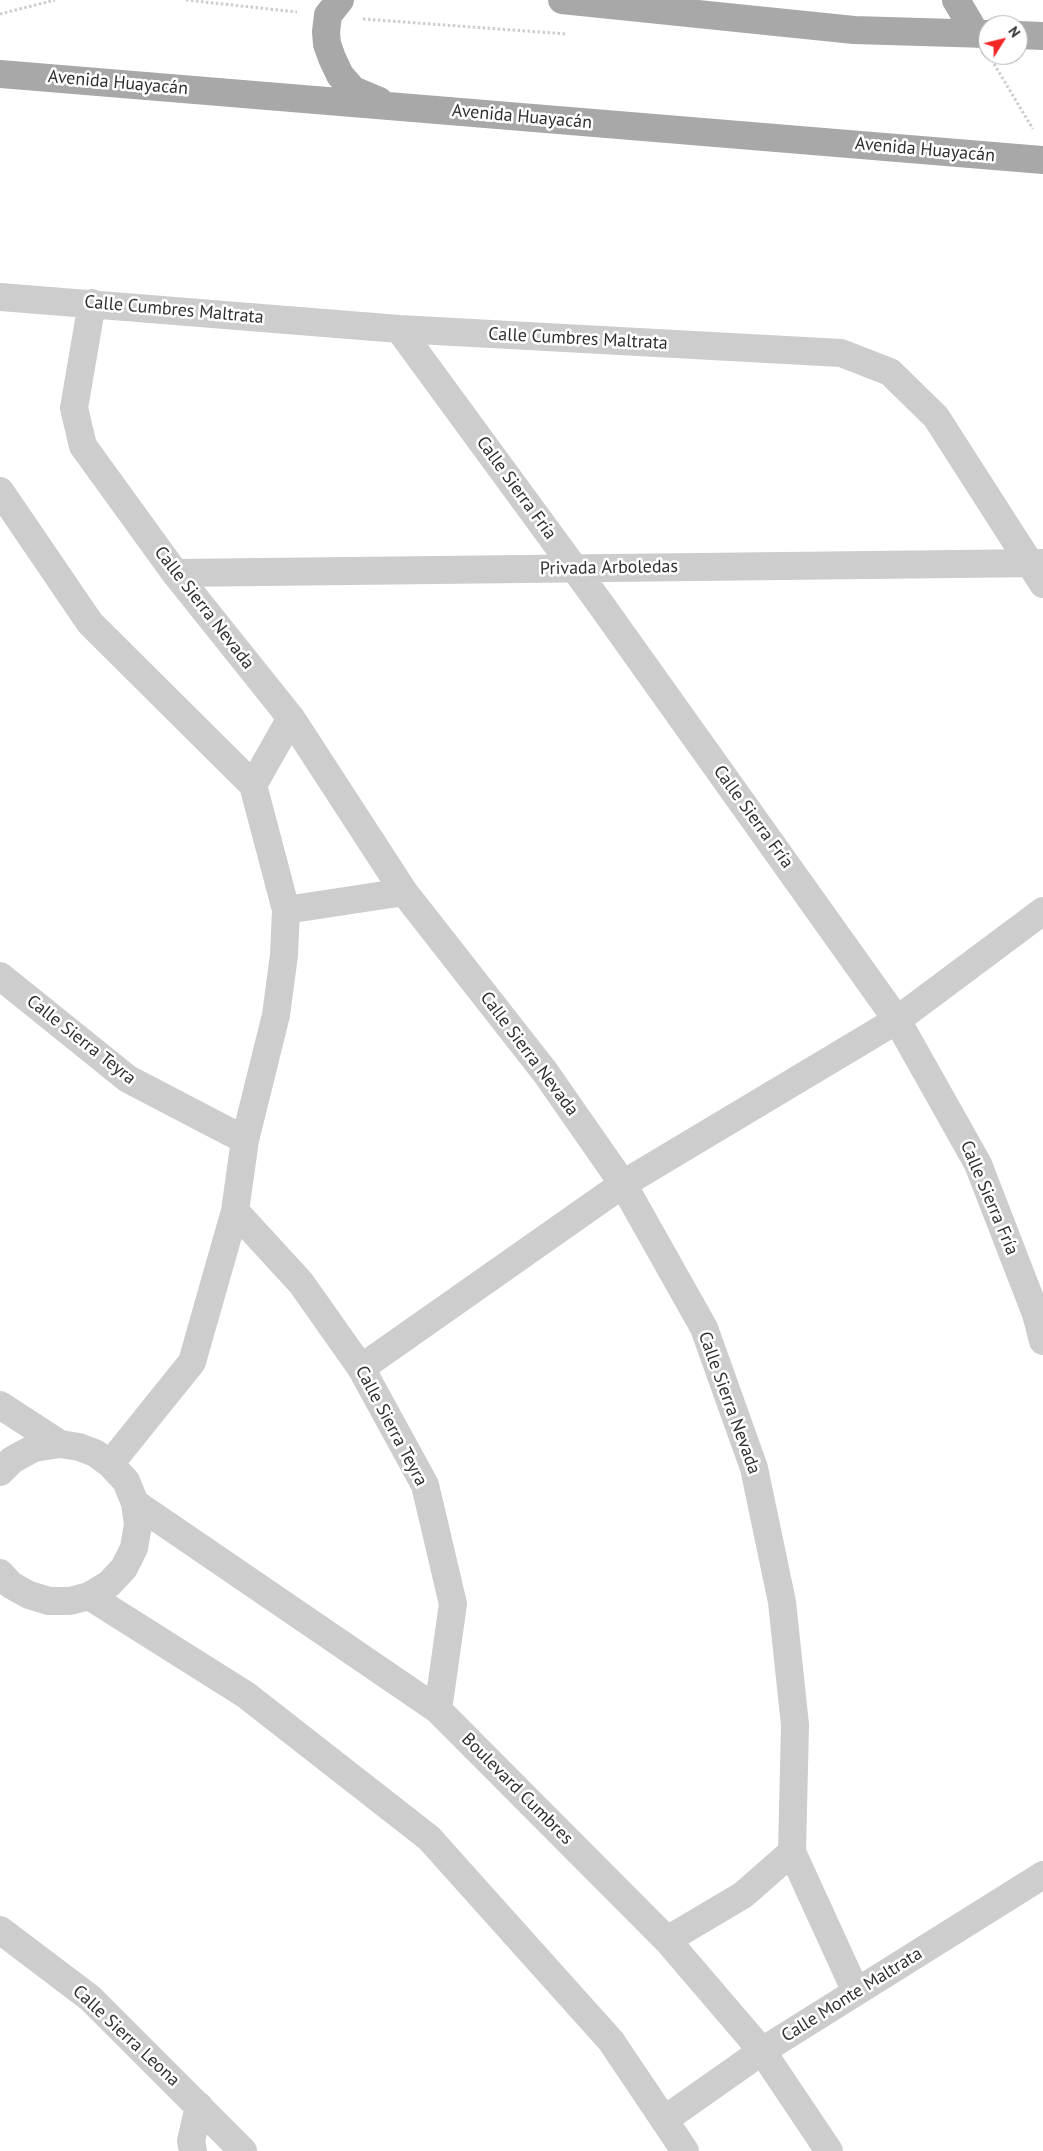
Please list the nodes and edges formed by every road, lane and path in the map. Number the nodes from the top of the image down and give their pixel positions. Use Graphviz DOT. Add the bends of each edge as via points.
graph roads {
  1 [pos="55,0"];
  2 [pos="340,0"];
  3 [pos="562,0"];
  4 [pos="956,0"];
  5 [pos="0,14"];
  6 [pos="978,33"];
  7 [pos="1028,35"];
  8 [pos="1043,36"];
  9 [pos="978,42"];
  10 [pos="997,65"];
  11 [pos="0,74"];
  12 [pos="390,106"];
  13 [pos="1034,131"];
  14 [pos="1043,160"];
  15 [pos="0,297"];
  16 [pos="92,303"];
  17 [pos="399,328"];
  18 [pos="0,492"];
  19 [pos="1043,562"];
  20 [pos="175,573"];
  21 [pos="1043,584"];
  22 [pos="291,718"];
  23 [pos="252,785"];
  24 [pos="404,892"];
  25 [pos="286,910"];
  26 [pos="1043,911"];
  27 [pos="0,976"];
  28 [pos="897,1020"];
  29 [pos="245,1140"];
  30 [pos="622,1184"];
  31 [pos="235,1211"];
  32 [pos="1043,1341"];
  33 [pos="361,1368"];
  34 [pos="0,1405"];
  35 [pos="60,1444"];
  36 [pos="110,1464"];
  37 [pos="0,1472"];
  38 [pos="135,1503"];
  39 [pos="4,1588"];
  40 [pos="89,1596"];
  41 [pos="438,1710"];
  42 [pos="792,1852"];
  43 [pos="1043,1874"];
  44 [pos="0,1930"];
  45 [pos="667,1940"];
  46 [pos="856,1992"];
  47 [pos="762,2051"];
  48 [pos="199,2106"];
  49 [pos="664,2120"];
  50 [pos="193,2151"];
  51 [pos="243,2151"];
  52 [pos="685,2151"];
  53 [pos="828,2151"];
  1 -- 5 [label="path"];
  2 -- 12 [label="main road" via="328,15 326,32 340,75 353,90"];
  3 -- 9 [label="main road"];
  4 -- 6 [label="main road"];
  7 -- 8 [label="main road"];
  10 -- 13 [label="path"];
  11 -- 12 [label="main road, Avenida Huayacán"];
  12 -- 14 [label="main road, Avenida Huayacán"];
  15 -- 16 [label="street, Calle Cumbres Maltrata"];
  16 -- 17 [label="street, Calle Cumbres Maltrata"];
  16 -- 20 [label="street, Calle Sierra Nevada" via="74,408 83,446"];
  17 -- 21 [label="street, Calle Cumbres Maltrata" via="841,353 890,372 936,417"];
  17 -- 28 [label="street, Calle Sierra Fría"];
  18 -- 23 [label="street" via="90,623"];
  19 -- 20 [label="street, Privada Arboledas"];
  20 -- 22 [label="street, Calle Sierra Nevada"];
  22 -- 23 [label="street"];
  22 -- 24 [label="street, Calle Sierra Nevada"];
  23 -- 25 [label="street"];
  24 -- 25 [label="street"];
  24 -- 30 [label="street, Calle Sierra Nevada" via="545,1072"];
  25 -- 29 [label="street" via="276,1015"];
  26 -- 28 [label="street"];
  27 -- 29 [label="street, Calle Sierra Teyra" via="128,1079"];
  28 -- 30 [label="street"];
  28 -- 32 [label="street, Calle Sierra Fría" via="978,1164 1036,1314"];
  29 -- 31 [label="street"];
  30 -- 33 [label="street"];
  30 -- 42 [label="street, Calle Sierra Nevada" via="704,1328 754,1468 782,1602 795,1725"];
  31 -- 33 [label="street, Calle Sierra Teyra" via="301,1283"];
  31 -- 36 [label="street" via="192,1362"];
  33 -- 41 [label="street, Calle Sierra Teyra" via="425,1485 453,1604"];
  34 -- 35 [label="street"];
  35 -- 36 [label="street" via="87,1450"];
  35 -- 37 [label="street" via="34,1448 12,1460"];
  36 -- 38 [label="street" via="126,1481"];
  38 -- 40 [label="street" via="138,1525 134,1548 124,1568 109,1584"];
  38 -- 41 [label="street, Boulevard Cumbres"];
  39 -- 40 [label="street" via="49,1601 70,1601"];
  40 -- 49 [label="street" via="246,1695 429,1838 611,2040"];
  41 -- 45 [label="street, Boulevard Cumbres"];
  42 -- 45 [label="street" via="743,1895"];
  42 -- 46 [label="street"];
  43 -- 46 [label="street, Calle Monte Maltrata"];
  44 -- 48 [label="street, Calle Sierra Leona" via="90,1998"];
  45 -- 47 [label="street, Boulevard Cumbres"];
  46 -- 47 [label="street, Calle Monte Maltrata"];
  47 -- 49 [label="street, Calle Monte Maltrata"];
  47 -- 53 [label="street, Boulevard Cumbres"];
  48 -- 50 [label="street" via="191,2141"];
  48 -- 51 [label="street, Calle Sierra Leona"];
  49 -- 52 [label="street"];
}
